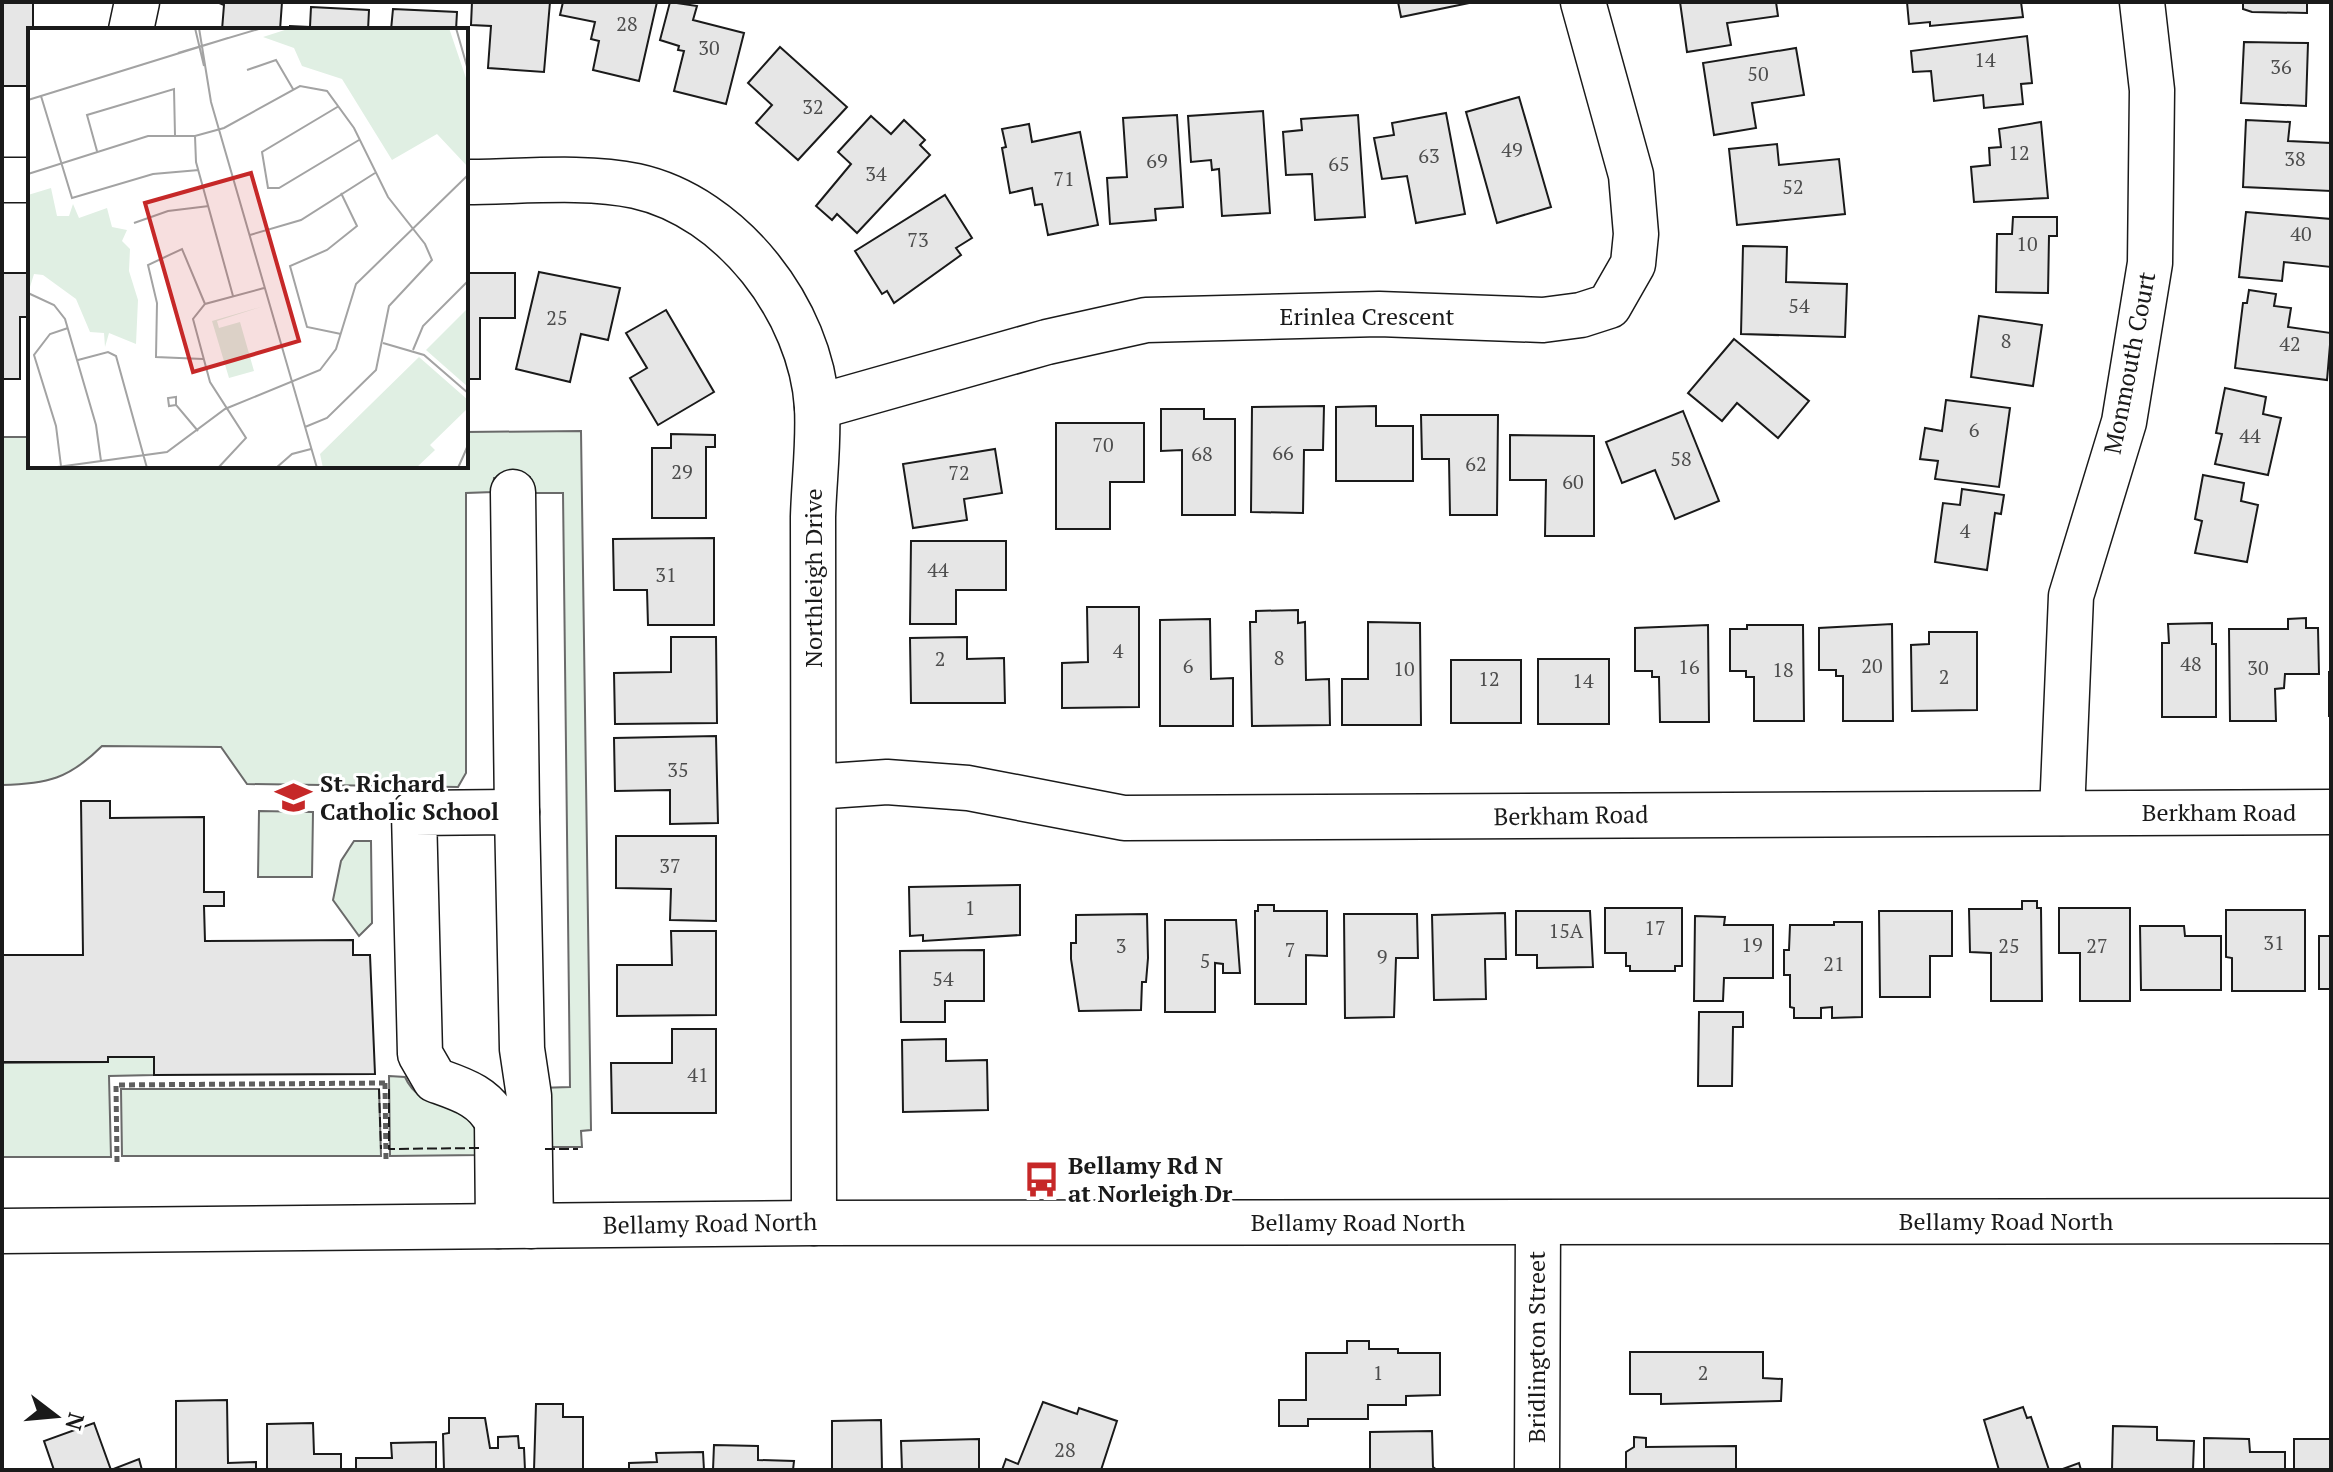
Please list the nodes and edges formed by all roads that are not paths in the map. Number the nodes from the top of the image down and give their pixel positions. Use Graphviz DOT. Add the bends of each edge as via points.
graph roads {
  1 [pos="137,2"];
  2 [pos="1583,2"];
  3 [pos="2142,2"];
  4 [pos="131,28"];
  5 [pos="2,180"];
  6 [pos="28,180"];
  7 [pos="468,182"];
  8 [pos="817,407"];
  9 [pos="513,492"];
  10 [pos="814,787"];
  11 [pos="517,812"];
  12 [pos="2331,812"];
  13 [pos="2062,813"];
  14 [pos="522,1049"];
  15 [pos="477,1098"];
  16 [pos="2331,1221"];
  17 [pos="814,1223"];
  18 [pos="1538,1223"];
  19 [pos="515,1226"];
  20 [pos="2,1231"];
  21 [pos="1537,1470"];
  1 -- 4 [label="street"];
  2 -- 8 [label="street, Erinlea Crescent" via="1631,175 1633,264 1609,306 1543,320 1379,314 1146,320 1047,342"];
  3 -- 13 [label="street, Monmouth Court" via="2152,90 2150,263 2124,422 2071,596"];
  5 -- 6 [label="street"];
  7 -- 8 [label="street, Northleigh Drive" via="634,186 669,196 710,221 748,254 785,305 807,357"];
  8 -- 10 [label="street, Northleigh Drive"];
  9 -- 11 [label="street"];
  10 -- 13 [label="street, Berkham Road" via="887,782 968,788 1124,818"];
  10 -- 17 [label="street, Northleigh Drive"];
  11 -- 14 [label="street"];
  11 -- 15 [label="street" via="414,813 420,1054 435,1080"];
  12 -- 13 [label="street, Berkham Road"];
  14 -- 15 [label="street" via="507,1079 494,1092"];
  14 -- 19 [label="street" via="529,1096"];
  15 -- 19 [label="street" via="490,1107 497,1122"];
  16 -- 18 [label="street, Bellamy Road North"];
  17 -- 18 [label="street, Bellamy Road North"];
  17 -- 19 [label="street, Bellamy Road North"];
  18 -- 21 [label="street, Bridlington Street"];
  19 -- 20 [label="street, Bellamy Road North"];
}
